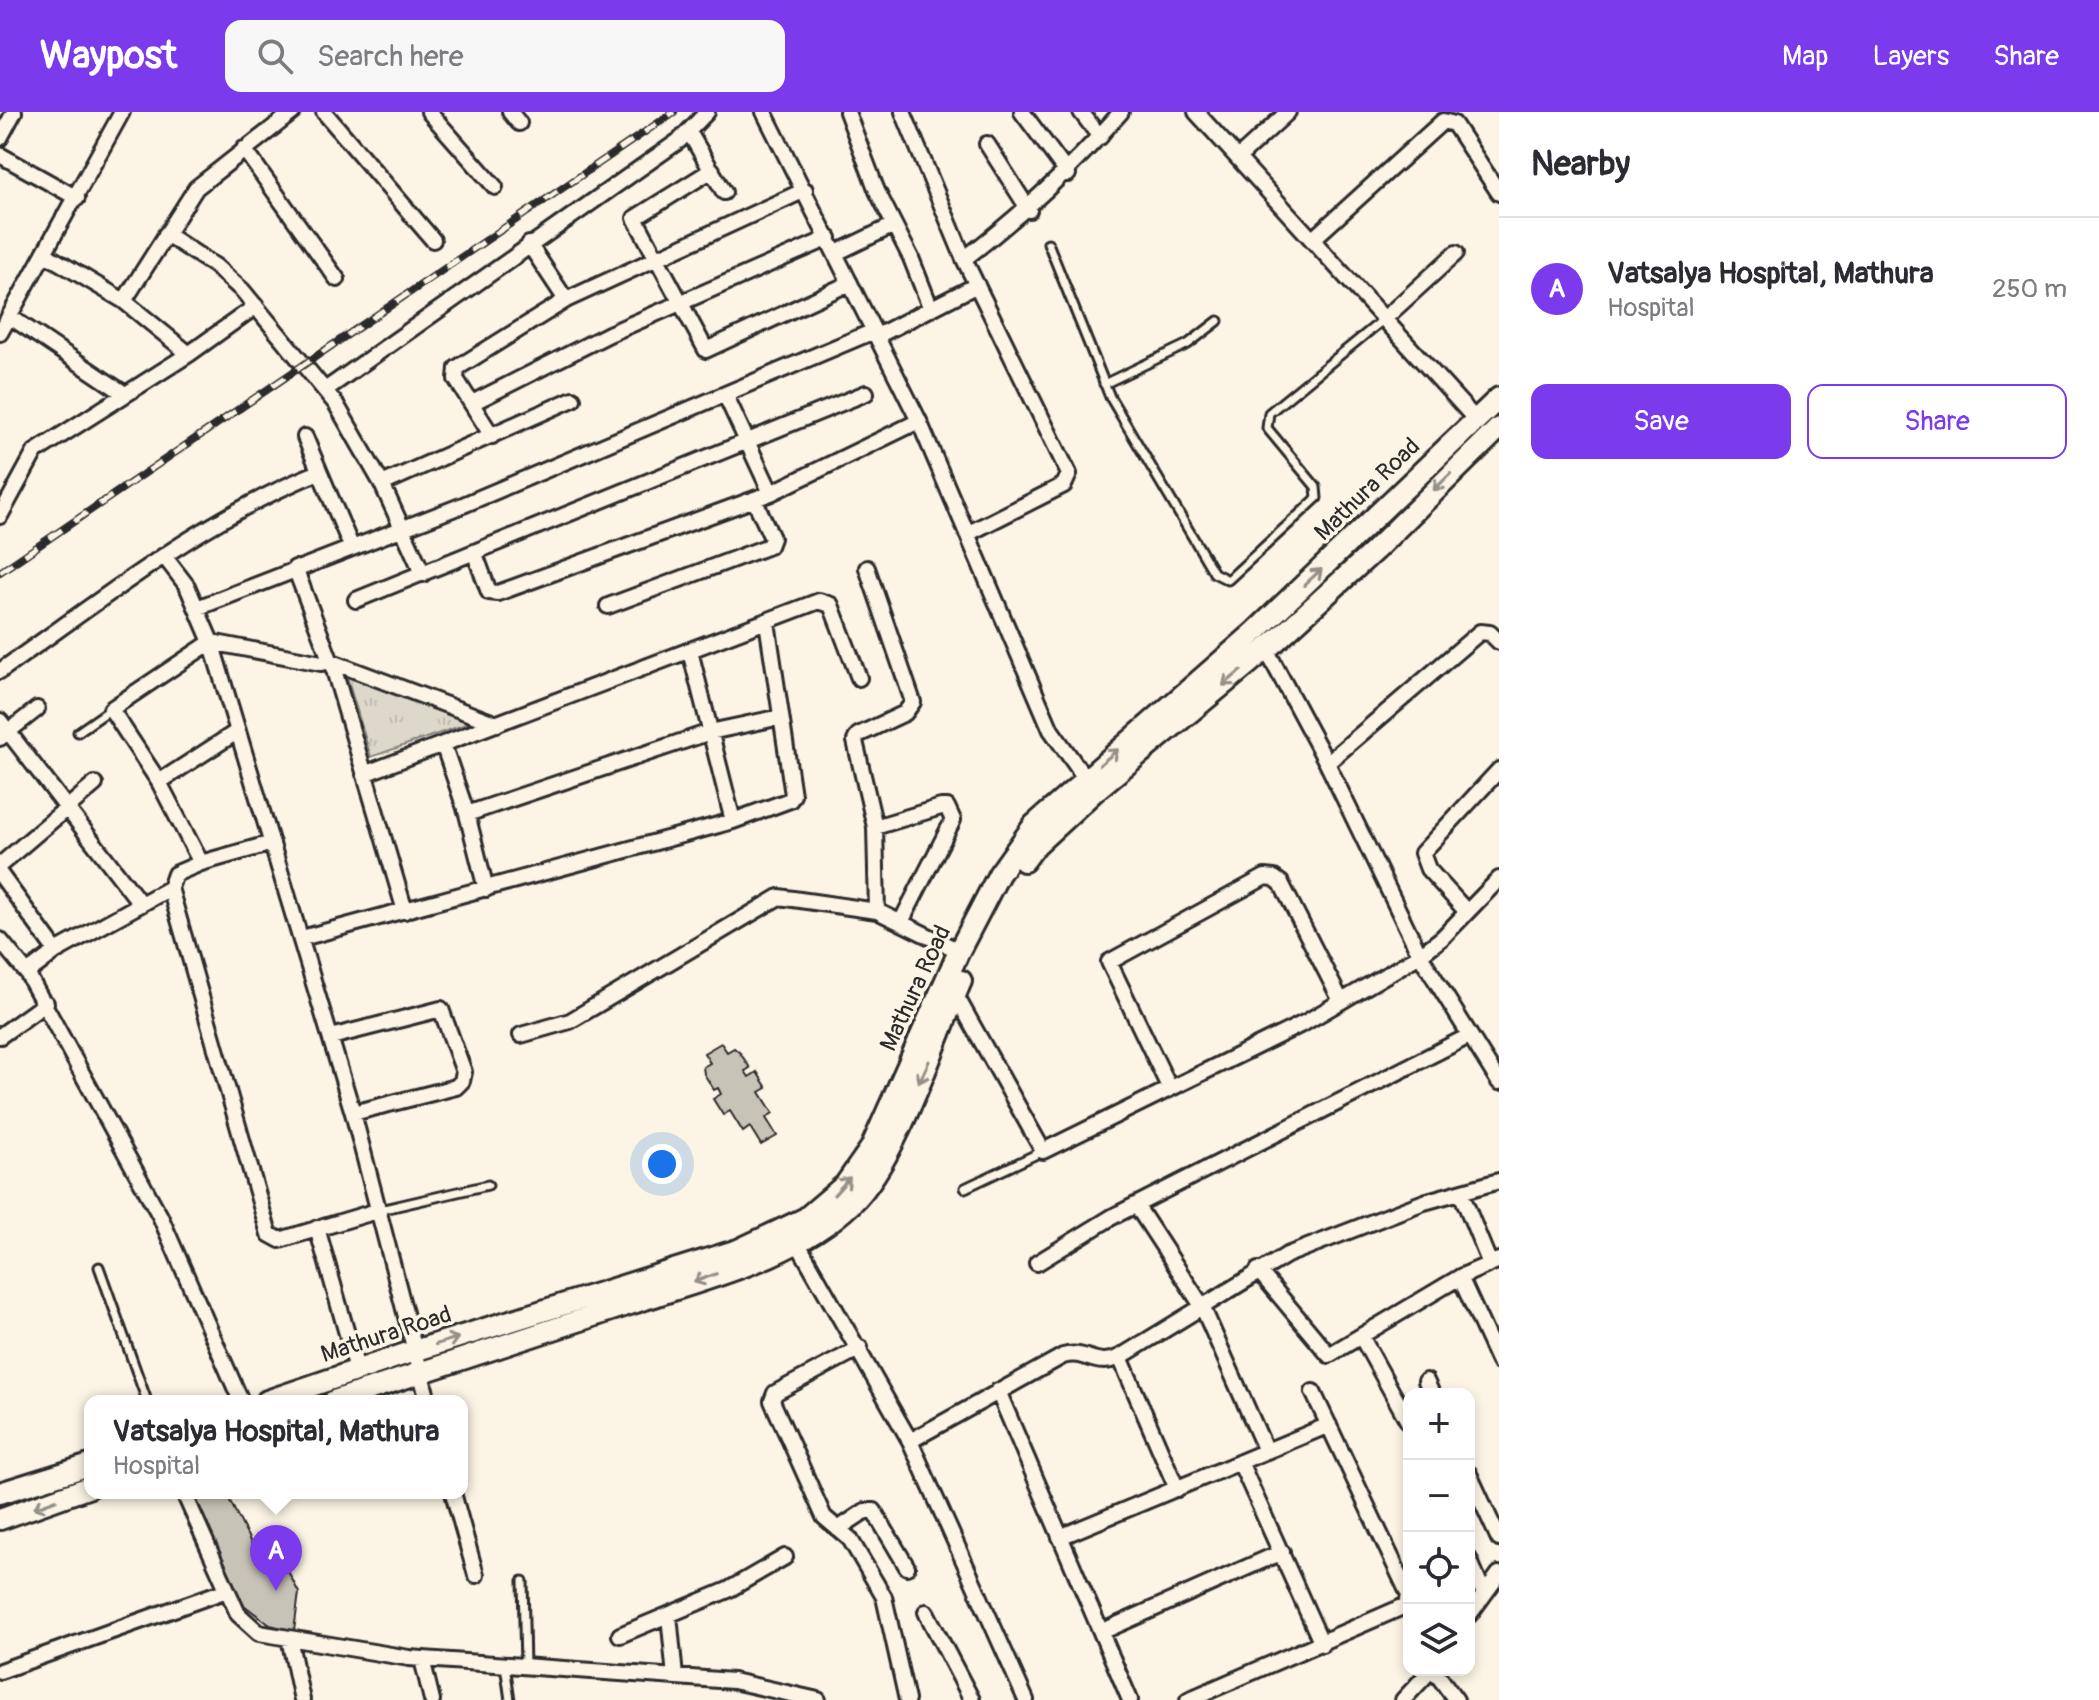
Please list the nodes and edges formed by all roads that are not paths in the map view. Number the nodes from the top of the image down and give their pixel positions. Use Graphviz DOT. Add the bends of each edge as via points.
graph roads {
  1 [pos="14,112"];
  2 [pos="122,112"];
  3 [pos="293,112"];
  4 [pos="324,112"];
  5 [pos="429,112"];
  6 [pos="707,112"];
  7 [pos="764,112"];
  8 [pos="847,112"];
  9 [pos="903,112"];
  10 [pos="1022,112"];
  11 [pos="1081,112"];
  12 [pos="1121,112"];
  13 [pos="1196,112"];
  14 [pos="1288,112"];
  15 [pos="689,132"];
  16 [pos="1100,137"];
  17 [pos="0,138"];
  18 [pos="987,144"];
  19 [pos="244,149"];
  20 [pos="0,155"];
  21 [pos="1239,157"];
  22 [pos="712,170"];
  23 [pos="1068,174"];
  24 [pos="495,187"];
  25 [pos="805,190"];
  26 [pos="724,192"];
  27 [pos="1499,193"];
  28 [pos="77,198"];
  29 [pos="1029,210"];
  30 [pos="894,225"];
  31 [pos="166,234"];
  32 [pos="829,238"];
  33 [pos="1313,239"];
  34 [pos="433,240"];
  35 [pos="1048,243"];
  36 [pos="529,244"];
  37 [pos="836,253"];
  38 [pos="1456,253"];
  39 [pos="45,254"];
  40 [pos="658,257"];
  41 [pos="964,259"];
  42 [pos="337,279"];
  43 [pos="850,283"];
  44 [pos="977,285"];
  45 [pos="566,300"];
  46 [pos="124,301"];
  47 [pos="683,305"];
  48 [pos="256,306"];
  49 [pos="931,309"];
  50 [pos="9,316"];
  51 [pos="1384,319"];
  52 [pos="1218,321"];
  53 [pos="0,333"];
  54 [pos="876,334"];
  55 [pos="189,354"];
  56 [pos="1104,384"];
  57 [pos="325,390"];
  58 [pos="866,393"];
  59 [pos="125,394"];
  60 [pos="726,396"];
  61 [pos="1499,398"];
  62 [pos="573,399"];
  63 [pos="472,403"];
  64 [pos="1476,420"];
  65 [pos="919,421"];
  66 [pos="1499,428"];
  67 [pos="492,436"];
  68 [pos="305,437"];
  69 [pos="748,443"];
  70 [pos="319,472"];
  71 [pos="382,484"];
  72 [pos="771,493"];
  73 [pos="754,499"];
  74 [pos="0,516"];
  75 [pos="401,526"];
  76 [pos="967,534"];
  77 [pos="351,546"];
  78 [pos="475,554"];
  79 [pos="164,556"];
  80 [pos="295,568"];
  81 [pos="867,568"];
  82 [pos="423,574"];
  83 [pos="356,600"];
  84 [pos="608,606"];
  85 [pos="197,608"];
  86 [pos="767,622"];
  87 [pos="211,642"];
  88 [pos="1499,642"];
  89 [pos="1266,649"];
  90 [pos="690,651"];
  91 [pos="330,661"];
  92 [pos="0,671"];
  93 [pos="859,678"];
  94 [pos="37,709"];
  95 [pos="111,709"];
  96 [pos="781,717"];
  97 [pos="497,724"];
  98 [pos="3,730"];
  99 [pos="238,731"];
  100 [pos="78,732"];
  101 [pos="710,732"];
  102 [pos="443,744"];
  103 [pos="1327,763"];
  104 [pos="1499,770"];
  105 [pos="364,774"];
  106 [pos="1085,778"];
  107 [pos="159,782"];
  108 [pos="95,784"];
  109 [pos="68,805"];
  110 [pos="467,814"];
  111 [pos="733,821"];
  112 [pos="875,827"];
  113 [pos="272,843"];
  114 [pos="201,863"];
  115 [pos="0,865"];
  116 [pos="0,874"];
  117 [pos="1499,879"];
  118 [pos="170,888"];
  119 [pos="486,889"];
  120 [pos="140,903"];
  121 [pos="405,911"];
  122 [pos="877,911"];
  123 [pos="1467,912"];
  124 [pos="901,922"];
  125 [pos="302,938"];
  126 [pos="0,940"];
  127 [pos="56,951"];
  128 [pos="959,951"];
  129 [pos="1420,955"];
  130 [pos="27,973"];
  131 [pos="955,994"];
  132 [pos="1341,1001"];
  133 [pos="46,1003"];
  134 [pos="521,1035"];
  135 [pos="0,1036"];
  136 [pos="1469,1036"];
  137 [pos="331,1037"];
  138 [pos="1493,1056"];
  139 [pos="1499,1082"];
  140 [pos="1170,1089"];
  141 [pos="353,1113"];
  142 [pos="1043,1151"];
  143 [pos="1499,1181"];
  144 [pos="488,1185"];
  145 [pos="965,1188"];
  146 [pos="1461,1193"];
  147 [pos="1136,1205"];
  148 [pos="380,1210"];
  149 [pos="317,1228"];
  150 [pos="793,1235"];
  151 [pos="1494,1262"];
  152 [pos="1037,1263"];
  153 [pos="99,1267"];
  154 [pos="1258,1270"];
  155 [pos="1460,1277"];
  156 [pos="1202,1306"];
  157 [pos="1361,1336"];
  158 [pos="860,1348"];
  159 [pos="1120,1357"];
  160 [pos="417,1361"];
  161 [pos="1499,1362"];
  162 [pos="357,1369"];
  163 [pos="998,1391"];
  164 [pos="1313,1392"];
  165 [pos="145,1395"];
  166 [pos="238,1395"];
  167 [pos="284,1395"];
  168 [pos="346,1395"];
  169 [pos="426,1395"];
  170 [pos="1403,1412"];
  171 [pos="1329,1425"];
  172 [pos="910,1441"];
  173 [pos="1266,1451"];
  174 [pos="1240,1462"];
  175 [pos="84,1467"];
  176 [pos="1475,1487"];
  177 [pos="84,1489"];
  178 [pos="1177,1489"];
  179 [pos="0,1493"];
  180 [pos="187,1499"];
  181 [pos="455,1499"];
  182 [pos="0,1519"];
  183 [pos="838,1529"];
  184 [pos="1060,1537"];
  185 [pos="1499,1539"];
  186 [pos="1282,1552"];
  187 [pos="785,1557"];
  188 [pos="907,1567"];
  189 [pos="1475,1573"];
  190 [pos="476,1575"];
  191 [pos="1498,1578"];
  192 [pos="523,1581"];
  193 [pos="1403,1582"];
  194 [pos="227,1590"];
  195 [pos="1484,1594"];
  196 [pos="1407,1604"];
  197 [pos="1475,1607"];
  198 [pos="926,1612"];
  199 [pos="669,1615"];
  200 [pos="1101,1632"];
  201 [pos="620,1635"];
  202 [pos="289,1638"];
  203 [pos="1322,1644"];
  204 [pos="422,1659"];
  205 [pos="505,1665"];
  206 [pos="525,1666"];
  207 [pos="0,1671"];
  208 [pos="1427,1676"];
  209 [pos="1438,1676"];
  210 [pos="675,1677"];
  211 [pos="302,1700"];
  212 [pos="432,1700"];
  213 [pos="510,1700"];
  214 [pos="818,1700"];
  215 [pos="907,1700"];
  216 [pos="972,1700"];
  217 [pos="1026,1700"];
  218 [pos="1130,1700"];
  219 [pos="1188,1700"];
  220 [pos="1403,1700"];
  221 [pos="1456,1700"];
  1 -- 17 [label="street"];
  2 -- 28 [label="street"];
  3 -- 19 [label="street"];
  4 -- 34 [label="street"];
  5 -- 24 [label="street"];
  6 -- 15 [label="street"];
  7 -- 25 [label="street"];
  8 -- 30 [label="street"];
  9 -- 41 [label="street"];
  10 -- 23 [label="street"];
  11 -- 16 [label="street"];
  12 -- 16 [label="street"];
  13 -- 21 [label="street"];
  14 -- 21 [label="street"];
  15 -- 22 [label="street"];
  15 -- 36 [label="street"];
  16 -- 23 [label="street"];
  18 -- 29 [label="street"];
  19 -- 31 [label="street" via="196,188"];
  19 -- 42 [label="street"];
  20 -- 28 [label="street"];
  21 -- 33 [label="street"];
  22 -- 26 [label="street"];
  22 -- 40 [label="street" via="635,218"];
  23 -- 29 [label="street"];
  25 -- 32 [label="street"];
  25 -- 40 [label="street"];
  27 -- 33 [label="street" via="1454,124 1443,121"];
  28 -- 39 [label="street"];
  29 -- 41 [label="street"];
  30 -- 37 [label="street"];
  30 -- 49 [label="street"];
  31 -- 46 [label="street"];
  31 -- 48 [label="street" via="222,272"];
  32 -- 37 [label="street"];
  32 -- 47 [label="street"];
  33 -- 51 [label="street"];
  35 -- 56 [label="lane"];
  36 -- 45 [label="street"];
  36 -- 57 [label="street"];
  37 -- 43 [label="street"];
  38 -- 51 [label="street"];
  39 -- 46 [label="street"];
  39 -- 50 [label="street"];
  40 -- 45 [label="street"];
  40 -- 47 [label="street"];
  41 -- 44 [label="street"];
  43 -- 47 [label="street" via="706,350"];
  43 -- 54 [label="street"];
  44 -- 49 [label="street"];
  44 -- 76 [label="street" via="1069,480"];
  45 -- 63 [label="street" via="457,368 456,379"];
  46 -- 55 [label="street"];
  47 -- 63 [label="street" via="609,334"];
  48 -- 55 [label="street"];
  48 -- 57 [label="street"];
  49 -- 54 [label="street"];
  50 -- 53 [label="street"];
  50 -- 59 [label="street"];
  51 -- 56 [label="lane" via="1269,413 1267,428 1316,487 1317,498 1228,580 1214,573"];
  51 -- 64 [label="street"];
  52 -- 56 [label="lane" via="1188,344"];
  54 -- 60 [label="street"];
  54 -- 65 [label="street"];
  55 -- 59 [label="street"];
  57 -- 71 [label="street"];
  58 -- 69 [label="street"];
  59 -- 74 [label="street" via="35,452"];
  60 -- 69 [label="street"];
  60 -- 75 [label="street"];
  61 -- 64 [label="main road, Mathura Road"];
  62 -- 67 [label="street"];
  63 -- 67 [label="street"];
  106 -- 64 [label="main road, Mathura Road, one-way" via="1256,631"];
  65 -- 72 [label="street"];
  65 -- 76 [label="street"];
  66 -- 89 [label="main road, Mathura Road, one-way"];
  67 -- 71 [label="street"];
  68 -- 70 [label="street"];
  69 -- 72 [label="street"];
  69 -- 78 [label="street"];
  70 -- 77 [label="street"];
  70 -- 79 [label="street" via="252,501"];
  71 -- 75 [label="street"];
  72 -- 73 [label="street"];
  73 -- 78 [label="street" via="498,593 489,592"];
  73 -- 84 [label="street" via="772,538 769,546"];
  75 -- 77 [label="street"];
  75 -- 82 [label="street"];
  76 -- 106 [label="street" via="1041,709"];
  77 -- 80 [label="street"];
  78 -- 82 [label="street"];
  79 -- 85 [label="street"];
  79 -- 92 [label="street"];
  80 -- 85 [label="street"];
  80 -- 91 [label="street"];
  81 -- 112 [label="street" via="913,702 905,713 855,741"];
  82 -- 83 [label="street"];
  85 -- 87 [label="street"];
  86 -- 90 [label="street"];
  86 -- 93 [label="street" via="827,601"];
  86 -- 96 [label="street"];
  87 -- 91 [label="street"];
  87 -- 95 [label="street"];
  87 -- 99 [label="street"];
  88 -- 103 [label="street" via="1480,632"];
  89 -- 103 [label="street"];
  89 -- 131 [label="main road, Mathura Road, one-way" via="1036,845 987,920"];
  90 -- 97 [label="street"];
  90 -- 101 [label="street"];
  91 -- 97 [label="street"];
  91 -- 105 [label="street"];
  94 -- 98 [label="street"];
  95 -- 100 [label="lane"];
  95 -- 107 [label="street"];
  96 -- 101 [label="street"];
  96 -- 111 [label="street" via="793,795 784,804"];
  97 -- 102 [label="street"];
  98 -- 109 [label="street"];
  99 -- 107 [label="street"];
  99 -- 113 [label="street"];
  101 -- 110 [label="street"];
  101 -- 111 [label="street"];
  102 -- 105 [label="street"];
  102 -- 110 [label="street"];
  103 -- 129 [label="street"];
  104 -- 123 [label="street" via="1422,853 1428,869"];
  105 -- 121 [label="street"];
  106 -- 128 [label="main road, Mathura Road" via="1026,837 999,874"];
  107 -- 114 [label="street"];
  108 -- 109 [label="street"];
  109 -- 115 [label="street"];
  109 -- 120 [label="street"];
  110 -- 119 [label="street"];
  111 -- 119 [label="street"];
  112 -- 122 [label="street"];
  112 -- 124 [label="street" via="941,807 947,807 953,820"];
  113 -- 114 [label="street"];
  113 -- 125 [label="street"];
  114 -- 118 [label="street" via="175,874"];
  116 -- 127 [label="street"];
  117 -- 123 [label="street"];
  118 -- 120 [label="street"];
  118 -- 149 [label="street" via="269,1234 280,1240"];
  119 -- 121 [label="street"];
  120 -- 127 [label="street"];
  121 -- 125 [label="street"];
  122 -- 124 [label="street"];
  122 -- 134 [label="street" via="779,897 570,1021"];
  123 -- 129 [label="street"];
  124 -- 128 [label="street"];
  125 -- 137 [label="street"];
  126 -- 130 [label="street"];
  127 -- 130 [label="street"];
  150 -- 128 [label="main road, Mathura Road, one-way" via="845,1185 871,1148"];
  129 -- 132 [label="street"];
  129 -- 136 [label="street"];
  130 -- 133 [label="street"];
  131 -- 142 [label="street"];
  131 -- 150 [label="main road, Mathura Road, one-way" via="932,1055 870,1181 853,1202"];
  132 -- 140 [label="street"];
  132 -- 140 [label="street" via="1281,883 1265,877 1109,962"];
  133 -- 135 [label="street"];
  133 -- 166 [label="street" via="160,1216"];
  136 -- 138 [label="street"];
  136 -- 147 [label="street"];
  137 -- 141 [label="street"];
  137 -- 141 [label="street" via="441,1009 464,1072 456,1087"];
  138 -- 139 [label="street"];
  140 -- 142 [label="street"];
  141 -- 148 [label="street"];
  142 -- 145 [label="lane"];
  143 -- 146 [label="street"];
  144 -- 148 [label="lane"];
  146 -- 151 [label="street"];
  146 -- 154 [label="street" via="1424,1202"];
  147 -- 152 [label="street"];
  147 -- 156 [label="street"];
  148 -- 149 [label="street"];
  148 -- 160 [label="street"];
  149 -- 162 [label="street"];
  150 -- 158 [label="street"];
  150 -- 160 [label="main road, Mathura Road" via="691,1284"];
  151 -- 155 [label="street"];
  153 -- 165 [label="lane"];
  154 -- 156 [label="street"];
  154 -- 157 [label="street" via="1326,1354"];
  155 -- 157 [label="street"];
  155 -- 161 [label="street"];
  156 -- 159 [label="street"];
  156 -- 173 [label="street"];
  157 -- 170 [label="street"];
  158 -- 172 [label="street"];
  158 -- 183 [label="street" via="772,1396 824,1517"];
  159 -- 163 [label="street" via="1101,1363 1070,1354"];
  159 -- 178 [label="street"];
  160 -- 162 [label="main road, Mathura Road"];
  160 -- 168 [label="main road, Mathura Road"];
  160 -- 169 [label="street"];
  162 -- 167 [label="main road, Mathura Road"];
  163 -- 172 [label="street"];
  163 -- 184 [label="street"];
  164 -- 171 [label="street"];
  171 -- 173 [label="street"];
  171 -- 193 [label="street"];
  172 -- 217 [label="street"];
  173 -- 174 [label="street"];
  174 -- 178 [label="street"];
  174 -- 186 [label="street"];
  175 -- 179 [label="main road"];
  176 -- 185 [label="street"];
  177 -- 182 [label="main road, one-way"];
  178 -- 184 [label="street"];
  180 -- 194 [label="street"];
  181 -- 190 [label="street"];
  183 -- 188 [label="street" via="865,1511 874,1511"];
  183 -- 215 [label="street" via="854,1544 884,1597"];
  184 -- 200 [label="street"];
  186 -- 200 [label="street"];
  186 -- 203 [label="street"];
  187 -- 199 [label="street" via="728,1590"];
  189 -- 195 [label="street"];
  191 -- 195 [label="street"];
  192 -- 206 [label="lane"];
  194 -- 202 [label="street" via="248,1625 259,1633"];
  194 -- 207 [label="street"];
  195 -- 197 [label="street"];
  196 -- 203 [label="street"];
  198 -- 216 [label="street"];
  199 -- 201 [label="street"];
  199 -- 210 [label="street"];
  200 -- 218 [label="street"];
  202 -- 204 [label="street"];
  202 -- 211 [label="street"];
  203 -- 219 [label="street"];
  204 -- 205 [label="street"];
  204 -- 212 [label="street"];
  205 -- 206 [label="street"];
  205 -- 213 [label="lane"];
  206 -- 210 [label="street"];
  208 -- 220 [label="street"];
  209 -- 221 [label="street"];
  210 -- 214 [label="street" via="754,1684"];
}
